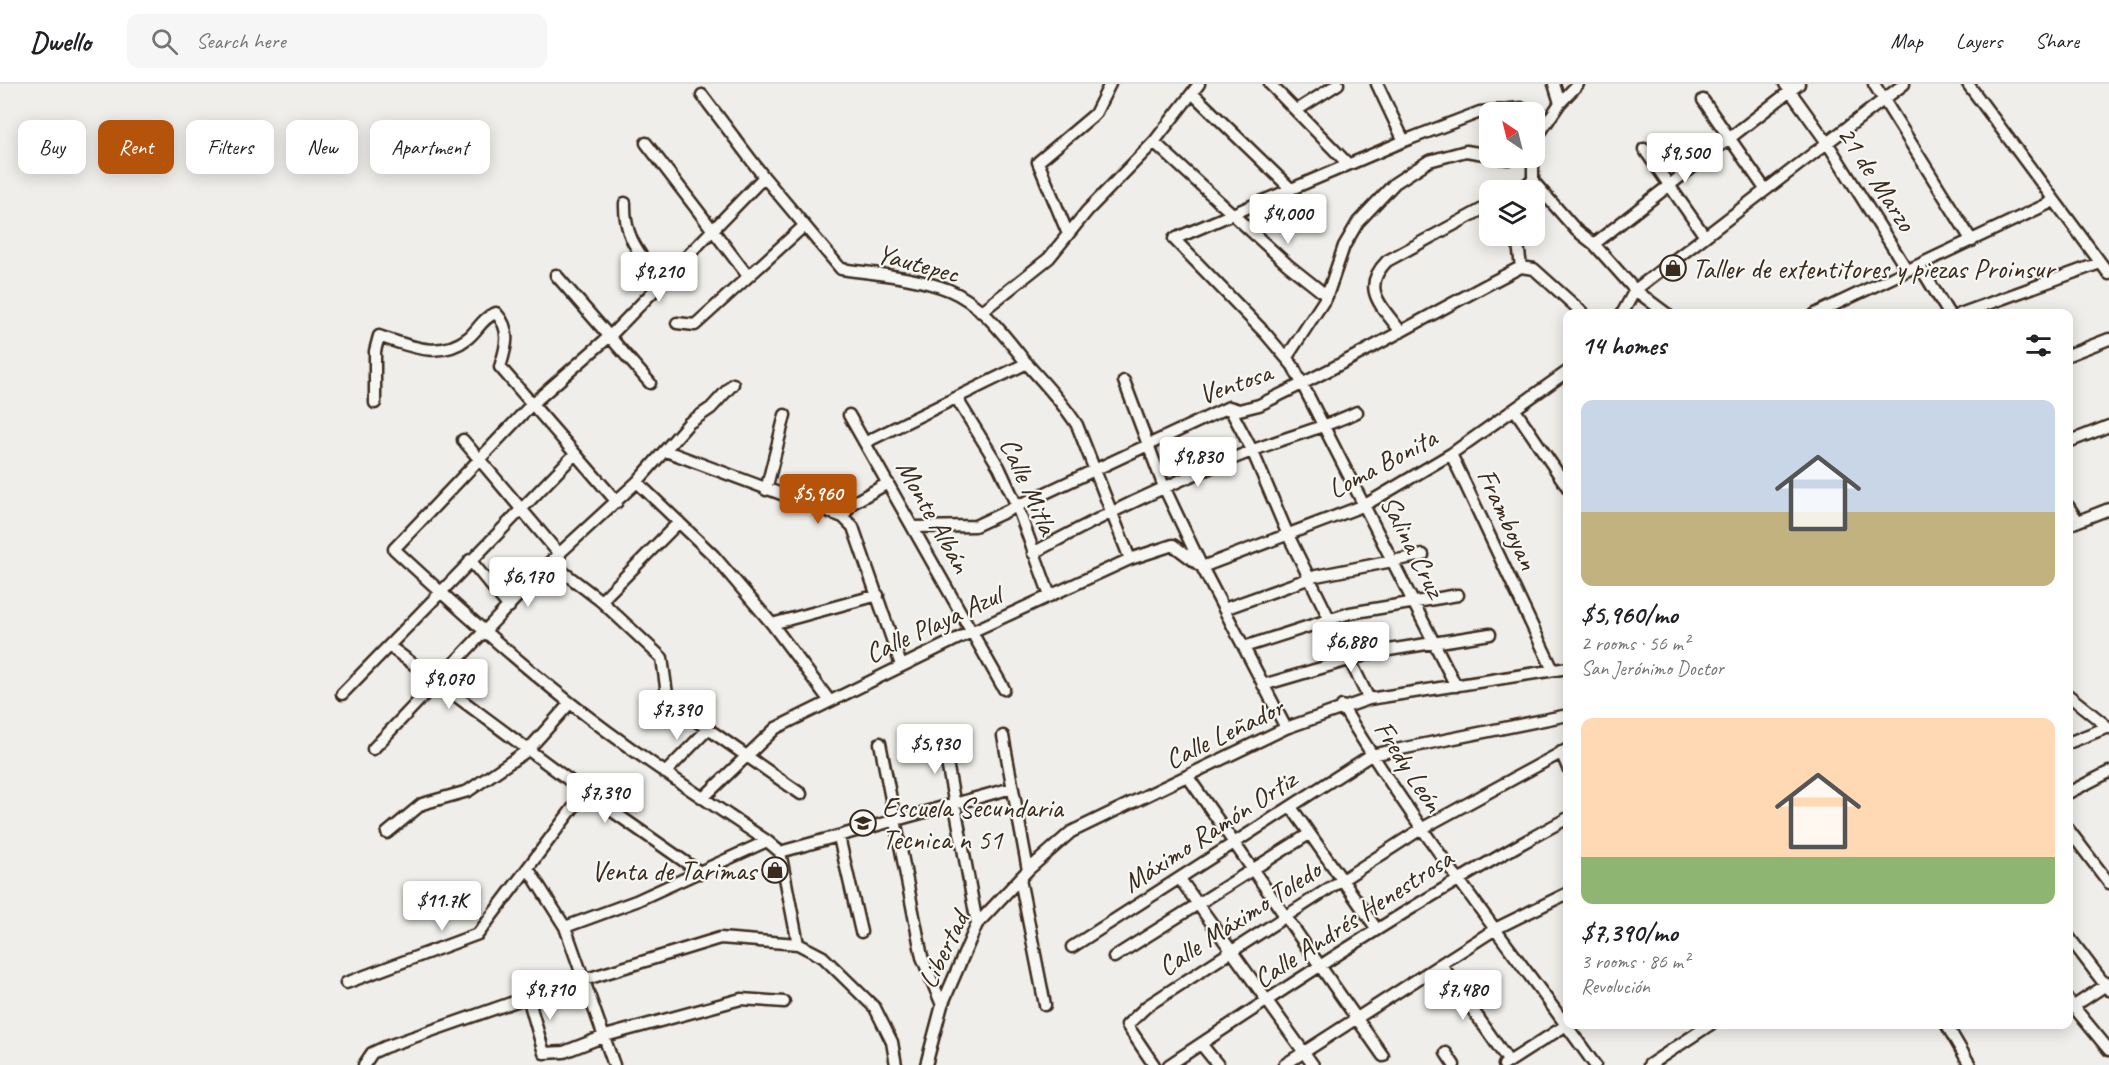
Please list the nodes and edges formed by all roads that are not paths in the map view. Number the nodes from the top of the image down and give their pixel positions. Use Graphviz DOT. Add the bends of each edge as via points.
graph roads {
  1 [pos="1110,84"];
  2 [pos="1270,84"];
  3 [pos="1338,84"];
  4 [pos="1377,84"];
  5 [pos="1554,84"];
  6 [pos="1578,84"];
  7 [pos="1874,84"];
  8 [pos="1904,84"];
  9 [pos="1968,84"];
  10 [pos="1791,86"];
  11 [pos="1195,88"];
  12 [pos="702,95"];
  13 [pos="1703,100"];
  14 [pos="1884,101"];
  15 [pos="1560,103"];
  16 [pos="1297,110"];
  17 [pos="1479,112"];
  18 [pos="1545,125"];
  19 [pos="1731,137"];
  20 [pos="1404,141"];
  21 [pos="1154,142"];
  22 [pos="646,143"];
  23 [pos="1828,144"];
  24 [pos="1644,149"];
  25 [pos="1479,154"];
  26 [pos="1348,164"];
  27 [pos="764,177"];
  28 [pos="1670,186"];
  29 [pos="1291,189"];
  30 [pos="1765,189"];
  31 [pos="1545,195"];
  32 [pos="2055,201"];
  33 [pos="625,203"];
  34 [pos="1479,211"];
  35 [pos="1234,213"];
  36 [pos="804,226"];
  37 [pos="711,230"];
  38 [pos="1068,234"];
  39 [pos="1704,235"];
  40 [pos="1972,241"];
  41 [pos="1594,244"];
  42 [pos="1518,246"];
  43 [pos="2100,263"];
  44 [pos="1919,265"];
  45 [pos="1521,267"];
  46 [pos="1907,270"];
  47 [pos="2109,274"];
  48 [pos="556,275"];
  49 [pos="748,276"];
  50 [pos="660,282"];
  51 [pos="1635,290"];
  52 [pos="1327,296"];
  53 [pos="1578,309"];
  54 [pos="1625,309"];
  55 [pos="1660,309"];
  56 [pos="1825,309"];
  57 [pos="1946,309"];
  58 [pos="1974,309"];
  59 [pos="981,312"];
  60 [pos="677,323"];
  61 [pos="1401,332"];
  62 [pos="611,335"];
  63 [pos="2109,339"];
  64 [pos="2073,353"];
  65 [pos="1287,357"];
  66 [pos="1027,363"];
  67 [pos="1563,375"];
  68 [pos="1124,381"];
  69 [pos="650,383"];
  70 [pos="1303,383"];
  71 [pos="733,384"];
  72 [pos="957,399"];
  73 [pos="375,403"];
  74 [pos="531,405"];
  75 [pos="1229,407"];
  76 [pos="1515,410"];
  77 [pos="1357,412"];
  78 [pos="784,414"];
  79 [pos="849,415"];
  80 [pos="2109,426"];
  81 [pos="1326,427"];
  82 [pos="463,440"];
  83 [pos="2073,440"];
  84 [pos="866,442"];
  85 [pos="1147,444"];
  86 [pos="1252,450"];
  87 [pos="666,451"];
  88 [pos="1451,454"];
  89 [pos="574,455"];
  90 [pos="481,461"];
  91 [pos="1094,471"];
  92 [pos="1563,481"];
  93 [pos="637,482"];
  94 [pos="888,483"];
  95 [pos="1164,487"];
  96 [pos="766,490"];
  97 [pos="617,502"];
  98 [pos="1365,505"];
  99 [pos="1017,506"];
  100 [pos="521,509"];
  101 [pos="2109,509"];
  102 [pos="1111,511"];
  103 [pos="843,517"];
  104 [pos="679,522"];
  105 [pos="2073,523"];
  106 [pos="913,527"];
  107 [pos="1288,535"];
  108 [pos="1033,553"];
  109 [pos="560,555"];
  110 [pos="1424,555"];
  111 [pos="1130,559"];
  112 [pos="470,560"];
  113 [pos="1394,561"];
  114 [pos="550,562"];
  115 [pos="1202,567"];
  116 [pos="1310,578"];
  117 [pos="440,591"];
  118 [pos="878,595"];
  119 [pos="1458,595"];
  120 [pos="1050,596"];
  121 [pos="601,601"];
  122 [pos="1414,603"];
  123 [pos="509,607"];
  124 [pos="1224,609"];
  125 [pos="1329,618"];
  126 [pos="772,624"];
  127 [pos="971,632"];
  128 [pos="485,633"];
  129 [pos="1490,634"];
  130 [pos="1434,641"];
  131 [pos="388,646"];
  132 [pos="1244,647"];
  133 [pos="1349,658"];
  134 [pos="901,665"];
  135 [pos="1563,669"];
  136 [pos="1553,670"];
  137 [pos="438,683"];
  138 [pos="1263,686"];
  139 [pos="1456,686"];
  140 [pos="1004,689"];
  141 [pos="342,694"];
  142 [pos="1369,699"];
  143 [pos="829,700"];
  144 [pos="2073,700"];
  145 [pos="570,703"];
  146 [pos="1342,706"];
  147 [pos="1563,717"];
  148 [pos="709,728"];
  149 [pos="1286,728"];
  150 [pos="2109,728"];
  151 [pos="1003,736"];
  152 [pos="943,741"];
  153 [pos="2073,741"];
  154 [pos="880,742"];
  155 [pos="373,749"];
  156 [pos="528,750"];
  157 [pos="1563,751"];
  158 [pos="1371,755"];
  159 [pos="747,756"];
  160 [pos="665,773"];
  161 [pos="2107,776"];
  162 [pos="1188,777"];
  163 [pos="1012,789"];
  164 [pos="2073,791"];
  165 [pos="585,792"];
  166 [pos="801,794"];
  167 [pos="703,798"];
  168 [pos="956,804"];
  169 [pos="1291,807"];
  170 [pos="897,821"];
  171 [pos="1563,821"];
  172 [pos="1421,829"];
  173 [pos="387,833"];
  174 [pos="1309,834"];
  175 [pos="2073,835"];
  176 [pos="839,837"];
  177 [pos="768,841"];
  178 [pos="1233,844"];
  179 [pos="780,852"];
  180 [pos="529,870"];
  181 [pos="1028,870"];
  182 [pos="1252,871"];
  183 [pos="701,873"];
  184 [pos="1459,877"];
  185 [pos="1020,879"];
  186 [pos="1180,879"];
  187 [pos="1341,880"];
  188 [pos="2109,883"];
  189 [pos="1563,895"];
  190 [pos="1198,906"];
  191 [pos="1283,917"];
  192 [pos="977,924"];
  193 [pos="566,927"];
  194 [pos="1376,928"];
  195 [pos="1497,928"];
  196 [pos="861,932"];
  197 [pos="2073,942"];
  198 [pos="798,944"];
  199 [pos="1072,947"];
  200 [pos="1231,951"];
  201 [pos="1114,957"];
  202 [pos="1441,963"];
  203 [pos="1319,967"];
  204 [pos="585,980"];
  205 [pos="346,983"];
  206 [pos="2108,986"];
  207 [pos="528,997"];
  208 [pos="1268,1001"];
  209 [pos="784,1002"];
  210 [pos="2073,1002"];
  211 [pos="942,1005"];
  212 [pos="1045,1005"];
  213 [pos="2073,1005"];
  214 [pos="1356,1018"];
  215 [pos="1563,1019"];
  216 [pos="1563,1028"];
  217 [pos="1570,1029"];
  218 [pos="1703,1029"];
  219 [pos="1949,1029"];
  220 [pos="605,1036"];
  221 [pos="1201,1044"];
  222 [pos="2109,1050"];
  223 [pos="1303,1052"];
  224 [pos="1446,1053"];
  225 [pos="1383,1056"];
  226 [pos="1506,1064"];
  227 [pos="364,1065"];
  228 [pos="614,1065"];
  229 [pos="896,1065"];
  230 [pos="926,1065"];
  231 [pos="1154,1065"];
  232 [pos="1169,1065"];
  233 [pos="1218,1065"];
  234 [pos="1284,1065"];
  235 [pos="1313,1065"];
  236 [pos="1454,1065"];
  237 [pos="1595,1065"];
  238 [pos="1649,1065"];
  239 [pos="1970,1065"];
  1 -- 38 [label="street" via="1095,114 1038,162"];
  2 -- 16 [label="street"];
  3 -- 16 [label="street"];
  4 -- 20 [label="street"];
  5 -- 15 [label="street"];
  6 -- 15 [label="street"];
  7 -- 14 [label="street"];
  8 -- 14 [label="street"];
  9 -- 32 [label="street"];
  10 -- 19 [label="street"];
  10 -- 23 [label="street, 21 de Marzo"];
  11 -- 21 [label="street"];
  11 -- 29 [label="street"];
  12 -- 27 [label="street, Yautepec"];
  13 -- 19 [label="street"];
  14 -- 23 [label="street"];
  14 -- 40 [label="street"];
  15 -- 18 [label="street"];
  16 -- 26 [label="street"];
  17 -- 20 [label="street"];
  19 -- 28 [label="street"];
  19 -- 30 [label="street"];
  20 -- 26 [label="street"];
  21 -- 35 [label="street"];
  21 -- 38 [label="street"];
  22 -- 37 [label="street"];
  23 -- 30 [label="street"];
  23 -- 46 [label="street, 21 de Marzo"];
  24 -- 28 [label="street"];
  25 -- 52 [label="street" via="1466,151 1429,161 1395,183 1358,222 1344,246"];
  26 -- 29 [label="street"];
  27 -- 36 [label="street, Yautepec"];
  27 -- 37 [label="street"];
  28 -- 39 [label="street"];
  28 -- 41 [label="street"];
  29 -- 35 [label="street"];
  30 -- 39 [label="street"];
  31 -- 41 [label="street"];
  32 -- 40 [label="street"];
  32 -- 43 [label="street"];
  33 -- 50 [label="street" via="629,239"];
  34 -- 61 [label="street" via="1380,267 1373,290"];
  35 -- 52 [label="street"];
  35 -- 65 [label="street" via="1174,239"];
  36 -- 49 [label="street"];
  36 -- 59 [label="street, Yautepec" via="841,269 950,291"];
  37 -- 49 [label="street"];
  37 -- 50 [label="street"];
  38 -- 59 [label="street" via="1049,258"];
  39 -- 51 [label="street"];
  40 -- 44 [label="street"];
  41 -- 51 [label="street"];
  42 -- 45 [label="street"];
  43 -- 47 [label="street"];
  43 -- 58 [label="street"];
  44 -- 46 [label="street"];
  44 -- 57 [label="street"];
  45 -- 53 [label="street" via="1533,269"];
  45 -- 61 [label="street, Ventosa"];
  46 -- 56 [label="street"];
  48 -- 62 [label="street"];
  49 -- 60 [label="street" via="695,325"];
  50 -- 62 [label="street"];
  51 -- 54 [label="street"];
  51 -- 55 [label="street"];
  52 -- 65 [label="street"];
  59 -- 66 [label="street, Yautepec"];
  61 -- 70 [label="street, Ventosa"];
  62 -- 69 [label="street"];
  62 -- 74 [label="street"];
  63 -- 64 [label="street"];
  65 -- 70 [label="street"];
  66 -- 72 [label="street"];
  66 -- 91 [label="street, Yautepec" via="1077,425"];
  67 -- 76 [label="street, Loma Bonita"];
  68 -- 85 [label="street"];
  70 -- 75 [label="street, Ventosa" via="1249,409"];
  70 -- 81 [label="street, Salina Cruz"];
  71 -- 87 [label="street" via="711,408 688,423"];
  72 -- 84 [label="street"];
  72 -- 99 [label="street, Calle Mitla" via="999,467"];
  73 -- 74 [label="street" via="375,351 379,336 420,350 448,350 496,313 508,340 500,367"];
  74 -- 89 [label="street"];
  74 -- 90 [label="street"];
  75 -- 85 [label="street, Ventosa"];
  75 -- 86 [label="street"];
  76 -- 88 [label="street, Loma Bonita"];
  76 -- 92 [label="street"];
  77 -- 81 [label="street"];
  78 -- 96 [label="street"];
  79 -- 84 [label="street, Monte Albán"];
  80 -- 83 [label="street"];
  81 -- 86 [label="street"];
  81 -- 98 [label="street, Salina Cruz"];
  82 -- 90 [label="street"];
  84 -- 94 [label="street, Monte Albán"];
  85 -- 91 [label="street, Ventosa"];
  85 -- 95 [label="street"];
  86 -- 95 [label="street"];
  86 -- 107 [label="street"];
  87 -- 93 [label="street"];
  87 -- 96 [label="street"];
  88 -- 98 [label="street, Loma Bonita"];
  88 -- 136 [label="street, Framboyan"];
  89 -- 97 [label="street"];
  89 -- 100 [label="street"];
  90 -- 100 [label="street"];
  90 -- 117 [label="street" via="394,549"];
  91 -- 99 [label="street, Ventosa"];
  91 -- 102 [label="street, Yautepec"];
  93 -- 97 [label="street"];
  93 -- 104 [label="street"];
  94 -- 103 [label="street" via="851,504"];
  94 -- 106 [label="street, Monte Albán"];
  95 -- 102 [label="street"];
  95 -- 115 [label="street"];
  96 -- 103 [label="street"];
  97 -- 109 [label="street"];
  98 -- 107 [label="street, Loma Bonita"];
  98 -- 113 [label="street, Salina Cruz"];
  99 -- 106 [label="street, Ventosa" via="975,526"];
  99 -- 108 [label="street, Calle Mitla"];
  100 -- 109 [label="street"];
  100 -- 112 [label="street"];
  101 -- 105 [label="street"];
  102 -- 108 [label="street"];
  102 -- 111 [label="street, Yautepec"];
  103 -- 118 [label="street" via="853,527"];
  104 -- 121 [label="street"];
  104 -- 126 [label="street"];
  106 -- 127 [label="street, Monte Albán"];
  107 -- 115 [label="street, Loma Bonita"];
  107 -- 116 [label="street"];
  108 -- 120 [label="street, Calle Mitla"];
  109 -- 114 [label="street"];
  110 -- 113 [label="street"];
  111 -- 115 [label="street, Calle Playa Azul" via="1173,545"];
  111 -- 120 [label="street, Calle Playa Azul"];
  112 -- 117 [label="street"];
  112 -- 123 [label="street"];
  113 -- 116 [label="street"];
  113 -- 122 [label="street, Salina Cruz"];
  114 -- 121 [label="street"];
  114 -- 123 [label="street"];
  115 -- 124 [label="street"];
  116 -- 124 [label="street"];
  116 -- 125 [label="street"];
  117 -- 128 [label="street"];
  117 -- 131 [label="street"];
  118 -- 126 [label="street"];
  118 -- 134 [label="street"];
  119 -- 122 [label="street"];
  120 -- 127 [label="street, Calle Playa Azul"];
  121 -- 148 [label="street" via="662,658 668,701"];
  122 -- 125 [label="street"];
  122 -- 130 [label="street, Salina Cruz"];
  123 -- 128 [label="street"];
  124 -- 132 [label="street"];
  125 -- 132 [label="street"];
  125 -- 133 [label="street"];
  126 -- 143 [label="street"];
  127 -- 134 [label="street, Calle Playa Azul"];
  127 -- 140 [label="street, Monte Albán"];
  128 -- 137 [label="street"];
  128 -- 145 [label="street"];
  129 -- 130 [label="street"];
  130 -- 133 [label="street"];
  130 -- 139 [label="street, Salina Cruz"];
  131 -- 137 [label="street"];
  131 -- 141 [label="street"];
  132 -- 138 [label="street"];
  133 -- 138 [label="street"];
  133 -- 142 [label="street"];
  134 -- 143 [label="street, Calle Playa Azul"];
  135 -- 136 [label="street, Calle Leñador"];
  136 -- 139 [label="street, Calle Leñador"];
  137 -- 155 [label="street"];
  137 -- 156 [label="street"];
  138 -- 149 [label="street"];
  139 -- 142 [label="street, Calle Leñador"];
  142 -- 146 [label="street, Calle Leñador"];
  143 -- 159 [label="street, Calle Playa Azul" via="776,728"];
  144 -- 150 [label="street"];
  145 -- 156 [label="street"];
  145 -- 160 [label="street"];
  146 -- 149 [label="street, Calle Leñador"];
  146 -- 158 [label="street, Fredy León"];
  147 -- 158 [label="street"];
  148 -- 159 [label="street"];
  148 -- 160 [label="street"];
  149 -- 162 [label="street, Calle Leñador"];
  150 -- 153 [label="street"];
  151 -- 163 [label="street"];
  152 -- 168 [label="street"];
  154 -- 170 [label="street"];
  156 -- 165 [label="street"];
  156 -- 173 [label="street" via="468,791 422,804"];
  157 -- 172 [label="street, Calle Máximo Toledo"];
  158 -- 169 [label="street, Máximo Ramón Ortiz"];
  158 -- 172 [label="street, Fredy León"];
  159 -- 166 [label="street"];
  159 -- 167 [label="street, Calle Playa Azul"];
  160 -- 167 [label="street"];
  161 -- 164 [label="street"];
  162 -- 178 [label="street"];
  162 -- 181 [label="street, Calle Leñador" via="1071,832"];
  163 -- 168 [label="street"];
  163 -- 181 [label="street"];
  165 -- 180 [label="street"];
  165 -- 183 [label="street"];
  167 -- 177 [label="street"];
  168 -- 170 [label="street"];
  168 -- 192 [label="street"];
  169 -- 174 [label="street"];
  169 -- 178 [label="street, Máximo Ramón Ortiz"];
  170 -- 176 [label="street"];
  170 -- 211 [label="street" via="922,957"];
  171 -- 184 [label="street, Calle Andrés Henestrosa"];
  172 -- 184 [label="street, Fredy León"];
  172 -- 187 [label="street, Calle Máximo Toledo"];
  174 -- 182 [label="street"];
  174 -- 187 [label="street"];
  175 -- 188 [label="street"];
  176 -- 179 [label="street"];
  176 -- 196 [label="street"];
  177 -- 179 [label="street"];
  177 -- 183 [label="street"];
  178 -- 182 [label="street"];
  178 -- 186 [label="street, Máximo Ramón Ortiz"];
  179 -- 198 [label="street"];
  180 -- 193 [label="street"];
  180 -- 205 [label="street" via="478,934"];
  181 -- 185 [label="street, Libertad"];
  182 -- 190 [label="street"];
  182 -- 191 [label="street"];
  183 -- 193 [label="street"];
  184 -- 194 [label="street, Calle Andrés Henestrosa"];
  184 -- 195 [label="street, Fredy León"];
  185 -- 192 [label="street, Libertad"];
  185 -- 212 [label="street"];
  186 -- 190 [label="street"];
  186 -- 199 [label="street, Máximo Ramón Ortiz"];
  187 -- 191 [label="street, Calle Máximo Toledo"];
  187 -- 194 [label="street"];
  189 -- 195 [label="street"];
  190 -- 200 [label="street"];
  190 -- 201 [label="street"];
  191 -- 200 [label="street, Calle Máximo Toledo"];
  191 -- 203 [label="street"];
  192 -- 211 [label="street, Libertad"];
  193 -- 204 [label="street"];
  194 -- 203 [label="street, Calle Andrés Henestrosa"];
  195 -- 202 [label="street"];
  195 -- 215 [label="street, Fredy León"];
  197 -- 206 [label="street"];
  198 -- 204 [label="street" via="720,938"];
  198 -- 229 [label="street" via="823,957 875,1008 892,1042"];
  200 -- 208 [label="street"];
  200 -- 231 [label="street, Calle Máximo Toledo" via="1127,1025"];
  202 -- 214 [label="street"];
  202 -- 226 [label="street"];
  203 -- 208 [label="street, Calle Andrés Henestrosa"];
  203 -- 214 [label="street"];
  204 -- 207 [label="street"];
  204 -- 220 [label="street"];
  206 -- 210 [label="street"];
  207 -- 220 [label="street" via="544,1053 564,1052"];
  207 -- 227 [label="street" via="385,1047 372,1053"];
  208 -- 221 [label="street, Calle Andrés Henestrosa"];
  208 -- 223 [label="street"];
  209 -- 220 [label="street" via="741,999"];
  211 -- 230 [label="street, Libertad"];
  213 -- 222 [label="street"];
  214 -- 223 [label="street"];
  214 -- 225 [label="street"];
  216 -- 226 [label="street"];
  217 -- 237 [label="street, Fredy León"];
  218 -- 238 [label="street"];
  219 -- 239 [label="street"];
  220 -- 228 [label="street"];
  221 -- 232 [label="street, Calle Andrés Henestrosa"];
  221 -- 233 [label="street"];
  223 -- 234 [label="street"];
  223 -- 235 [label="street"];
  224 -- 236 [label="street"];
}
